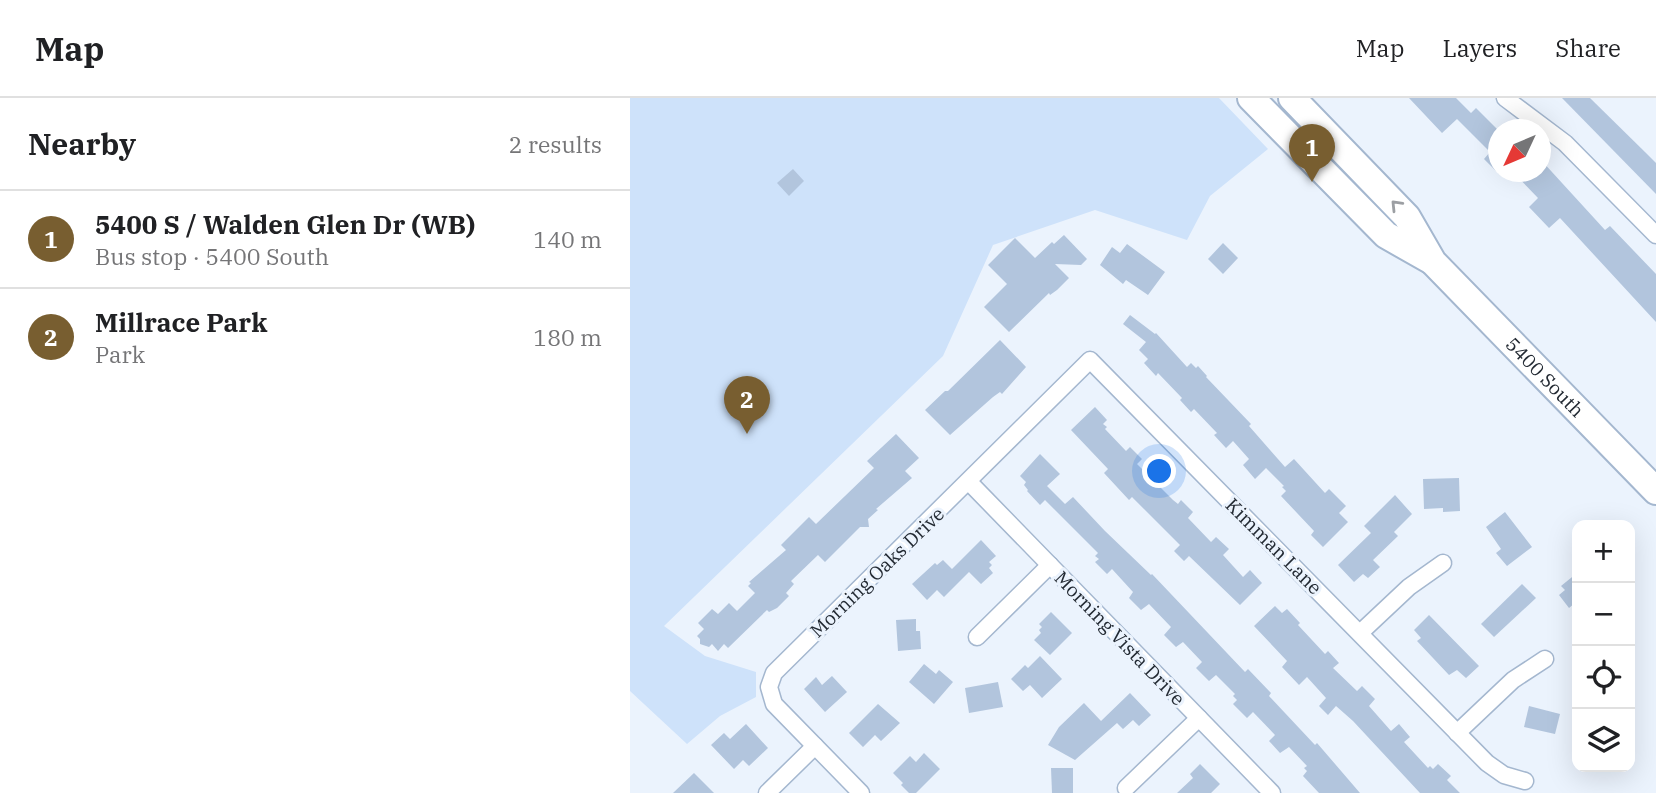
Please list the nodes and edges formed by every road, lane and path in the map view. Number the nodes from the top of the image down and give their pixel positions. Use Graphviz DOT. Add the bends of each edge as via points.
graph roads {
  1 [pos="1251,98"];
  2 [pos="1292,98"];
  3 [pos="1505,98"];
  4 [pos="1656,235"];
  5 [pos="1433,262"];
  6 [pos="1090,360"];
  7 [pos="969,482"];
  8 [pos="1656,491"];
  9 [pos="1443,563"];
  10 [pos="1050,565"];
  11 [pos="1360,633"];
  12 [pos="977,637"];
  13 [pos="1545,659"];
  14 [pos="1199,718"];
  15 [pos="1457,733"];
  16 [pos="815,746"];
  17 [pos="1525,781"];
  18 [pos="1126,788"];
  19 [pos="767,793"];
  20 [pos="861,793"];
  21 [pos="1272,793"];
  1 -- 5 [label="main road, 5400 South" via="1386,235"];
  5 -- 2 [label="main road, 5400 South, one-way" via="1407,217"];
  3 -- 4 [label="street" via="1565,143"];
  5 -- 8 [label="main road, 5400 South"];
  6 -- 7 [label="street, Morning Oaks Drive"];
  6 -- 11 [label="street, Kimman Lane"];
  7 -- 10 [label="street, Morning Vista Drive"];
  7 -- 16 [label="street, Morning Oaks Drive" via="774,673 769,687 774,704"];
  9 -- 11 [label="street" via="1409,587"];
  10 -- 12 [label="street"];
  10 -- 14 [label="street, Morning Vista Drive"];
  11 -- 15 [label="street, Kimman Lane"];
  13 -- 15 [label="street" via="1513,680"];
  14 -- 18 [label="street"];
  14 -- 21 [label="street, Morning Vista Drive"];
  15 -- 17 [label="street, Kimman Lane" via="1495,769"];
  16 -- 19 [label="street"];
  16 -- 20 [label="street, Morning Oaks Drive"];
}
